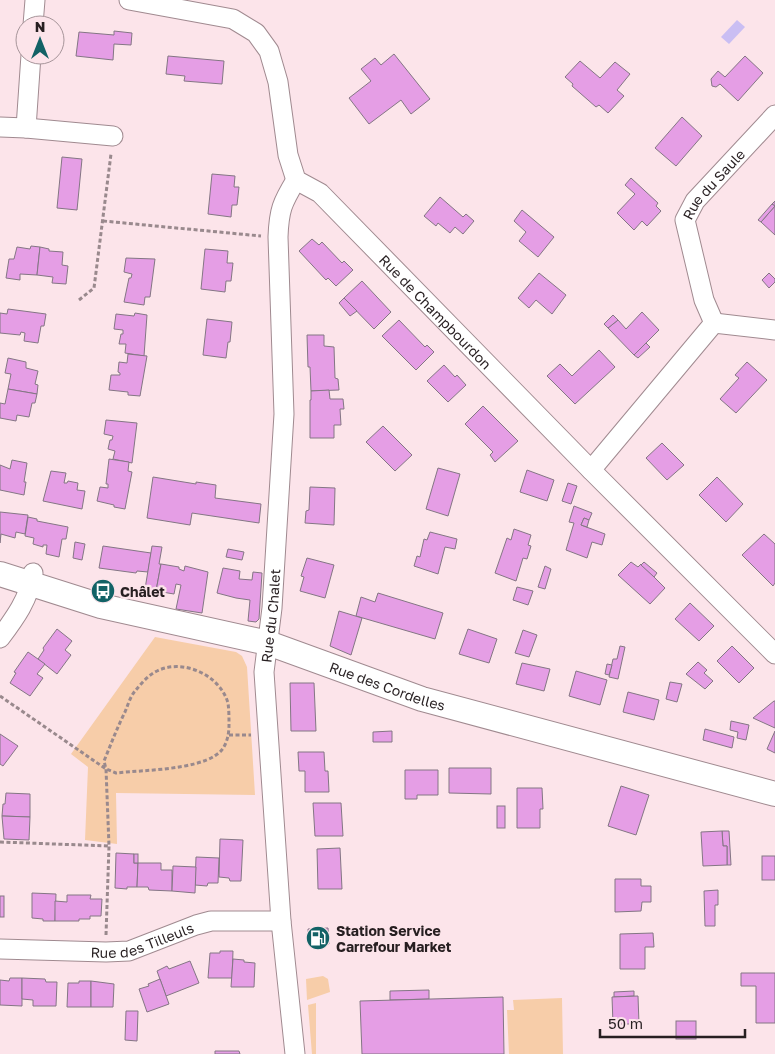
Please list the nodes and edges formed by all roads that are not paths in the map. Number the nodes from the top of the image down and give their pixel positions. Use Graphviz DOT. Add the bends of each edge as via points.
graph roads {
  1 [pos="35,0"];
  2 [pos="128,0"];
  3 [pos="34,15"];
  4 [pos="30,65"];
  5 [pos="775,115"];
  6 [pos="0,127"];
  7 [pos="26,128"];
  8 [pos="113,136"];
  9 [pos="296,180"];
  10 [pos="714,323"];
  11 [pos="775,330"];
  12 [pos="591,470"];
  13 [pos="0,574"];
  14 [pos="32,579"];
  15 [pos="0,638"];
  16 [pos="268,643"];
  17 [pos="775,654"];
  18 [pos="775,794"];
  19 [pos="281,921"];
  20 [pos="0,950"];
  21 [pos="296,1054"];
  1 -- 3 [label="street"];
  2 -- 9 [label="street" via="233,19 256,33 269,51 278,82 288,154"];
  4 -- 7 [label="street"];
  5 -- 10 [label="street, Rue du Saule" via="695,201 685,220 704,300"];
  6 -- 7 [label="street"];
  7 -- 8 [label="street"];
  9 -- 12 [label="street, Rue de Champbourdon" via="320,193"];
  9 -- 16 [label="street, Rue du Chalet" via="282,204 279,219 284,414"];
  10 -- 11 [label="street"];
  10 -- 12 [label="street"];
  12 -- 17 [label="street, Rue de Champbourdon"];
  13 -- 14 [label="street, Rue des Cordelles"];
  14 -- 15 [label="street" via="16,618"];
  14 -- 16 [label="street, Rue des Cordelles" via="101,606"];
  16 -- 18 [label="street, Rue des Cordelles" via="422,699"];
  16 -- 19 [label="street, Rue du Chalet" via="264,672"];
  19 -- 20 [label="street, Rue des Tilleuls" via="211,921 129,951"];
  19 -- 21 [label="street, Rue du Chalet"];
}
